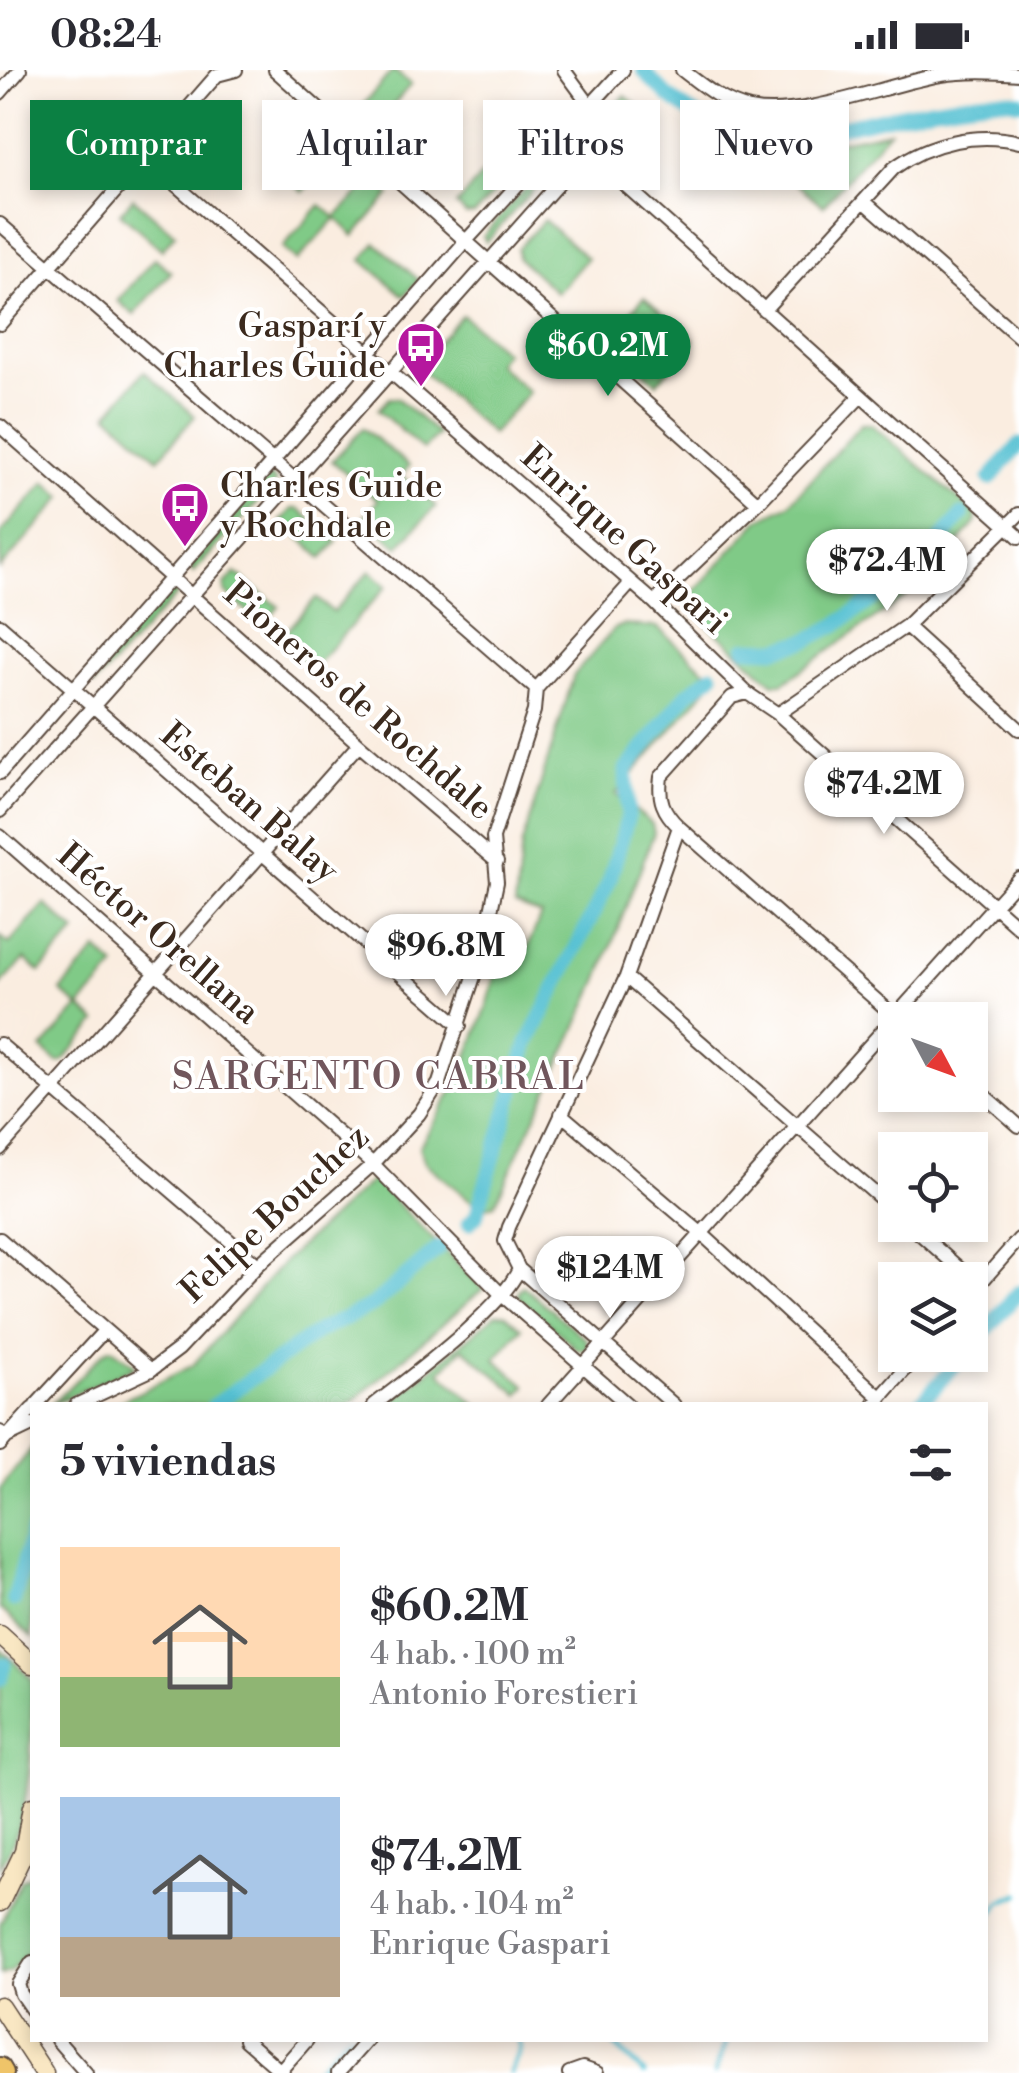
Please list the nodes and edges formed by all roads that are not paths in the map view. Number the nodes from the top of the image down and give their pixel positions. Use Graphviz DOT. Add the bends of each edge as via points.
graph roads {
  1 [pos="20,70"];
  2 [pos="236,70"];
  3 [pos="274,70"];
  4 [pos="564,70"];
  5 [pos="623,70"];
  6 [pos="682,70"];
  7 [pos="989,71"];
  8 [pos="216,72"];
  9 [pos="1019,74"];
  10 [pos="0,93"];
  11 [pos="193,100"];
  12 [pos="592,100"];
  13 [pos="594,100"];
  14 [pos="1019,142"];
  15 [pos="116,190"];
  16 [pos="181,190"];
  17 [pos="512,190"];
  18 [pos="552,190"];
  19 [pos="632,190"];
  20 [pos="865,202"];
  21 [pos="0,224"];
  22 [pos="465,242"];
  23 [pos="486,262"];
  24 [pos="50,266"];
  25 [pos="764,310"];
  26 [pos="0,324"];
  27 [pos="1019,337"];
  28 [pos="368,354"];
  29 [pos="389,373"];
  30 [pos="860,397"];
  31 [pos="0,426"];
  32 [pos="274,461"];
  33 [pos="295,479"];
  34 [pos="758,503"];
  35 [pos="1019,514"];
  36 [pos="1008,527"];
  37 [pos="1019,537"];
  38 [pos="172,577"];
  39 [pos="630,584"];
  40 [pos="191,594"];
  41 [pos="654,602"];
  42 [pos="0,625"];
  43 [pos="906,626"];
  44 [pos="536,689"];
  45 [pos="73,690"];
  46 [pos="748,693"];
  47 [pos="92,706"];
  48 [pos="778,714"];
  49 [pos="1019,729"];
  50 [pos="359,744"];
  51 [pos="0,772"];
  52 [pos="0,810"];
  53 [pos="679,827"];
  54 [pos="0,836"];
  55 [pos="262,854"];
  56 [pos="497,862"];
  57 [pos="1019,878"];
  58 [pos="994,906"];
  59 [pos="1019,928"];
  60 [pos="157,972"];
  61 [pos="626,978"];
  62 [pos="879,1002"];
  63 [pos="911,1002"];
  64 [pos="460,1026"];
  65 [pos="878,1039"];
  66 [pos="0,1044"];
  67 [pos="52,1090"];
  68 [pos="988,1099"];
  69 [pos="561,1114"];
  70 [pos="799,1126"];
  71 [pos="1019,1126"];
  72 [pos="0,1149"];
  73 [pos="373,1164"];
  74 [pos="878,1197"];
  75 [pos="702,1234"];
  76 [pos="0,1239"];
  77 [pos="1019,1239"];
  78 [pos="927,1242"];
  79 [pos="946,1262"];
  80 [pos="258,1264"];
  81 [pos="519,1269"];
  82 [pos="988,1274"];
  83 [pos="502,1295"];
  84 [pos="104,1331"];
  85 [pos="604,1344"];
  86 [pos="583,1366"];
  87 [pos="151,1370"];
  88 [pos="903,1372"];
  89 [pos="878,1401"];
  90 [pos="39,1402"];
  91 [pos="82,1402"];
  92 [pos="378,1402"];
  93 [pos="551,1402"];
  94 [pos="625,1402"];
  95 [pos="671,1402"];
  96 [pos="30,1411"];
  97 [pos="30,1426"];
  98 [pos="2,1438"];
  99 [pos="0,1635"];
  100 [pos="30,1662"];
  101 [pos="28,1855"];
  102 [pos="0,1902"];
  103 [pos="30,1964"];
  104 [pos="0,2006"];
  105 [pos="30,2007"];
  106 [pos="58,2042"];
  107 [pos="247,2042"];
  108 [pos="305,2042"];
  109 [pos="365,2042"];
  110 [pos="281,2072"];
  111 [pos="44,2073"];
  112 [pos="86,2073"];
  113 [pos="338,2073"];
  114 [pos="569,2073"];
  115 [pos="597,2073"];
  1 -- 10 [label="street"];
  2 -- 8 [label="street"];
  3 -- 22 [label="street"];
  4 -- 12 [label="street"];
  5 -- 13 [label="street"];
  6 -- 7 [label="street" via="722,99 768,112"];
  7 -- 9 [label="street"];
  8 -- 11 [label="street"];
  14 -- 20 [label="street" via="992,136 933,146 894,168"];
  15 -- 24 [label="street"];
  16 -- 28 [label="street, Enrique Gaspari"];
  17 -- 22 [label="street"];
  18 -- 23 [label="street"];
  19 -- 25 [label="street"];
  20 -- 25 [label="street"];
  20 -- 27 [label="street"];
  21 -- 24 [label="street"];
  22 -- 23 [label="street"];
  22 -- 28 [label="street"];
  23 -- 29 [label="street"];
  23 -- 34 [label="street"];
  24 -- 26 [label="street"];
  24 -- 32 [label="street"];
  25 -- 30 [label="street"];
  28 -- 29 [label="street, Enrique Gaspari"];
  28 -- 32 [label="street"];
  29 -- 33 [label="street"];
  29 -- 39 [label="street, Enrique Gaspari"];
  30 -- 34 [label="street"];
  30 -- 36 [label="street"];
  31 -- 38 [label="street, Pioneros de Rochdale"];
  32 -- 33 [label="street"];
  32 -- 38 [label="street"];
  33 -- 40 [label="street"];
  33 -- 44 [label="street"];
  34 -- 41 [label="street"];
  35 -- 36 [label="street"];
  36 -- 37 [label="street"];
  36 -- 43 [label="street"];
  38 -- 40 [label="street, Pioneros de Rochdale"];
  38 -- 45 [label="street"];
  39 -- 41 [label="street, Enrique Gaspari"];
  39 -- 44 [label="street, Felipe Bouchez"];
  40 -- 47 [label="street"];
  40 -- 50 [label="street, Pioneros de Rochdale"];
  41 -- 46 [label="street, Enrique Gaspari"];
  42 -- 45 [label="street, Esteban Balay"];
  43 -- 48 [label="street"];
  43 -- 49 [label="street"];
  44 -- 56 [label="street, Felipe Bouchez" via="493,838"];
  45 -- 47 [label="street, Esteban Balay"];
  45 -- 51 [label="street"];
  46 -- 48 [label="street, Enrique Gaspari"];
  46 -- 53 [label="street" via="732,697 661,777 658,795"];
  47 -- 52 [label="street"];
  47 -- 55 [label="street, Esteban Balay"];
  48 -- 58 [label="street, Enrique Gaspari"];
  50 -- 55 [label="street"];
  50 -- 56 [label="street, Pioneros de Rochdale"];
  53 -- 61 [label="street"];
  53 -- 62 [label="street"];
  54 -- 60 [label="street, Héctor Orellana"];
  55 -- 60 [label="street"];
  55 -- 64 [label="street, Esteban Balay"];
  56 -- 64 [label="street, Felipe Bouchez" via="483,949"];
  57 -- 58 [label="street"];
  58 -- 59 [label="street, Enrique Gaspari"];
  58 -- 63 [label="street"];
  60 -- 67 [label="street"];
  60 -- 73 [label="street, Héctor Orellana"];
  61 -- 69 [label="street"];
  61 -- 70 [label="street"];
  64 -- 73 [label="street, Felipe Bouchez" via="439,1083"];
  65 -- 70 [label="street"];
  66 -- 67 [label="street"];
  67 -- 72 [label="street"];
  67 -- 80 [label="street"];
  68 -- 71 [label="street"];
  69 -- 75 [label="street"];
  69 -- 81 [label="street" via="504,1241"];
  70 -- 74 [label="street"];
  70 -- 75 [label="street"];
  73 -- 80 [label="street, Felipe Bouchez"];
  73 -- 83 [label="street, Héctor Orellana"];
  75 -- 85 [label="street"];
  75 -- 89 [label="street"];
  76 -- 84 [label="street"];
  77 -- 82 [label="street"];
  78 -- 79 [label="street"];
  80 -- 87 [label="street, Felipe Bouchez"];
  81 -- 83 [label="street"];
  81 -- 85 [label="street"];
  83 -- 86 [label="street, Héctor Orellana"];
  83 -- 92 [label="street"];
  84 -- 87 [label="street"];
  84 -- 90 [label="street"];
  85 -- 86 [label="street"];
  85 -- 95 [label="street"];
  86 -- 93 [label="street"];
  86 -- 94 [label="street, Héctor Orellana"];
  87 -- 91 [label="street, Felipe Bouchez"];
  88 -- 89 [label="street"];
  96 -- 98 [label="street"];
  97 -- 98 [label="street"];
  99 -- 100 [label="street"];
  101 -- 102 [label="street"];
  103 -- 105 [label="street" via="18,1988"];
  104 -- 111 [label="street"];
  106 -- 112 [label="street"];
  107 -- 110 [label="street"];
  108 -- 110 [label="street"];
  109 -- 113 [label="street"];
  114 -- 115 [label="street"];
}
